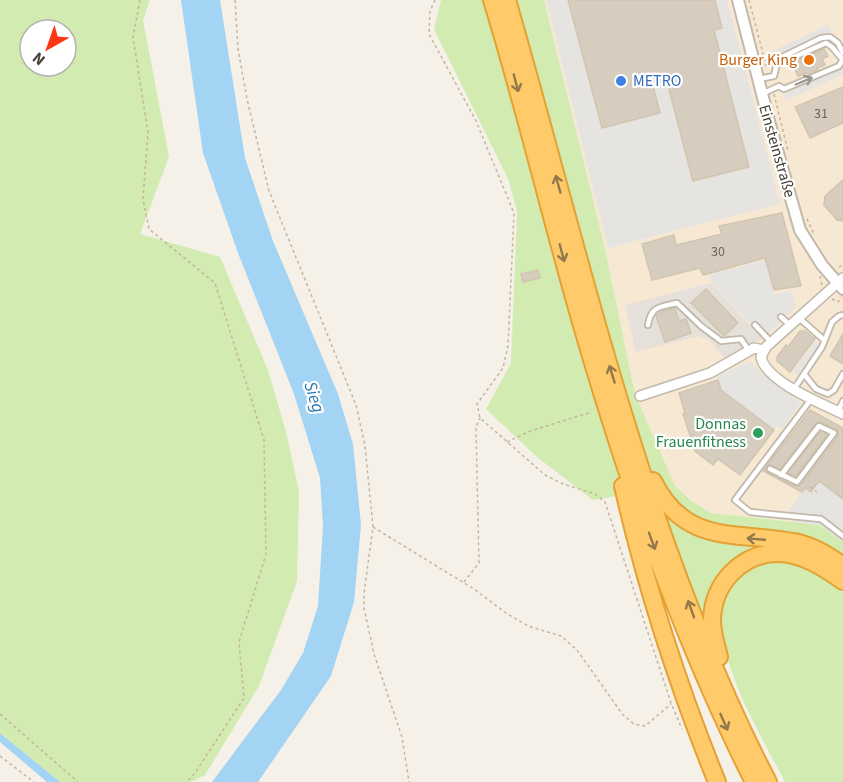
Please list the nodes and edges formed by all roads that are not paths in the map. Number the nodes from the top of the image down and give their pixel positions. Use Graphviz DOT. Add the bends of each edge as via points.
graph roads {
  1 [pos="492,0"];
  2 [pos="507,0"];
  3 [pos="738,0"];
  4 [pos="843,53"];
  5 [pos="843,59"];
  6 [pos="776,65"];
  7 [pos="772,76"];
  8 [pos="758,79"];
  9 [pos="779,86"];
  10 [pos="761,94"];
  11 [pos="841,283"];
  12 [pos="841,316"];
  13 [pos="781,317"];
  14 [pos="799,317"];
  15 [pos="648,325"];
  16 [pos="755,325"];
  17 [pos="790,325"];
  18 [pos="824,340"];
  19 [pos="771,342"];
  20 [pos="763,350"];
  21 [pos="749,351"];
  22 [pos="804,374"];
  23 [pos="843,375"];
  24 [pos="600,383"];
  25 [pos="794,389"];
  26 [pos="640,396"];
  27 [pos="812,398"];
  28 [pos="843,401"];
  29 [pos="840,412"];
  30 [pos="629,430"];
  31 [pos="770,469"];
  32 [pos="781,475"];
  33 [pos="843,536"];
  34 [pos="843,566"];
  35 [pos="843,581"];
  36 [pos="730,702"];
  37 [pos="717,782"];
  38 [pos="754,782"];
  39 [pos="768,782"];
  1 -- 24 [label="highway, one-way"];
  30 -- 2 [label="highway, one-way"];
  3 -- 8 [label="street, Einsteinstraße"];
  4 -- 6 [label="lane" via="830,37 821,38 778,59"];
  5 -- 6 [label="lane" via="826,43"];
  9 -- 5 [label="lane, one-way" via="784,89 838,66"];
  6 -- 7 [label="lane"];
  7 -- 8 [label="lane"];
  7 -- 9 [label="lane"];
  8 -- 10 [label="street, Einsteinstraße"];
  9 -- 10 [label="lane"];
  10 -- 11 [label="street, Einsteinstraße" via="800,230 822,265"];
  11 -- 14 [label="street"];
  12 -- 18 [label="lane" via="832,322"];
  13 -- 17 [label="lane"];
  14 -- 17 [label="street"];
  14 -- 18 [label="lane"];
  15 -- 21 [label="lane" via="654,309 677,303 721,341 741,339"];
  16 -- 19 [label="lane"];
  17 -- 19 [label="street"];
  18 -- 22 [label="lane"];
  19 -- 20 [label="street"];
  20 -- 21 [label="street"];
  20 -- 25 [label="street" via="761,361 767,370"];
  21 -- 26 [label="street" via="710,373"];
  22 -- 23 [label="lane" via="816,389 828,394"];
  22 -- 25 [label="lane"];
  24 -- 37 [label="highway" via="631,522 655,607"];
  24 -- 38 [label="highway, one-way" via="681,623"];
  25 -- 27 [label="street"];
  27 -- 29 [label="street"];
  27 -- 33 [label="lane" via="735,500 750,512 821,519"];
  28 -- 29 [label="lane"];
  34 -- 30 [label="highway, one-way" via="803,545 718,534 690,522 661,494"];
  36 -- 30 [label="highway, one-way" via="695,620"];
  31 -- 32 [label="lane"];
  32 -- 32 [label="lane" via="797,482 834,434 819,426"];
  35 -- 36 [label="highway" via="814,563 780,553 754,558 731,573 718,592 712,622"];
  36 -- 39 [label="highway"];
}
